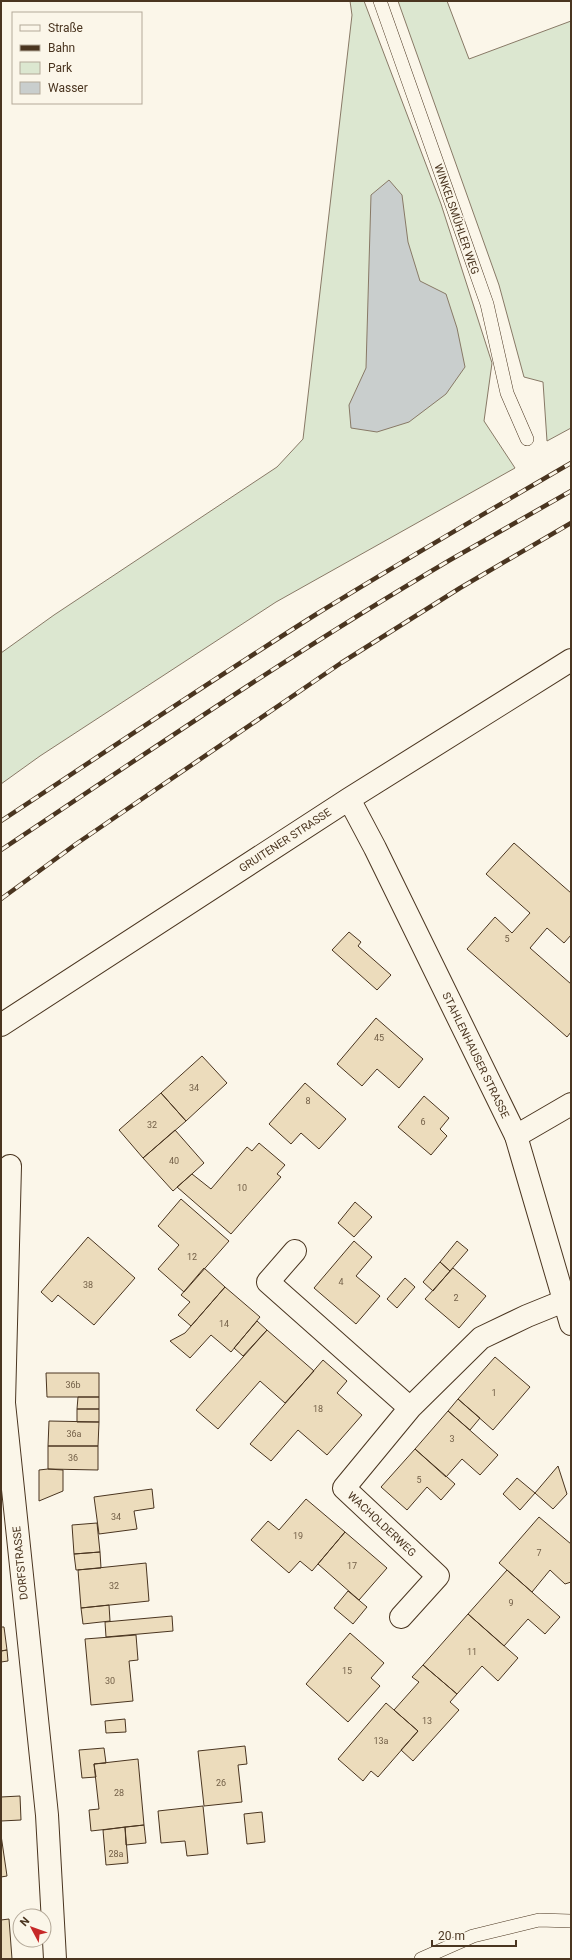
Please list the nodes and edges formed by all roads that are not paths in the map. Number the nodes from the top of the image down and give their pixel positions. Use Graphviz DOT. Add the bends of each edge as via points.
graph roads {
  1 [pos="380,1"];
  2 [pos="527,439"];
  3 [pos="571,660"];
  4 [pos="349,799"];
  5 [pos="1,1025"];
  6 [pos="571,1104"];
  7 [pos="516,1136"];
  8 [pos="10,1166"];
  9 [pos="295,1251"];
  10 [pos="564,1302"];
  11 [pos="571,1324"];
  12 [pos="2,1404"];
  13 [pos="410,1408"];
  14 [pos="401,1617"];
  15 [pos="571,1922"];
  16 [pos="55,1959"];
  17 [pos="421,1959"];
  1 -- 2 [label="lane, WINKELSMÜHLER WEG" via="487,304 507,393"];
  3 -- 4 [label="street, GRUITENER STRASSE"];
  4 -- 5 [label="street, GRUITENER STRASSE"];
  4 -- 7 [label="street, STAHLENHAUSER STRASSE"];
  6 -- 7 [label="street"];
  7 -- 10 [label="street, STAHLENHAUSER STRASSE"];
  8 -- 12 [label="street, DORFSTRASSE"];
  9 -- 13 [label="street" via="268,1282"];
  10 -- 11 [label="street, STAHLENHAUSER STRASSE"];
  10 -- 13 [label="street, WACHOLDERWEG" via="481,1338"];
  12 -- 16 [label="street, DORFSTRASSE" via="47,1815"];
  13 -- 14 [label="street, WACHOLDERWEG" via="344,1488 438,1576"];
  15 -- 17 [label="lane" via="539,1920 473,1936"];
}
